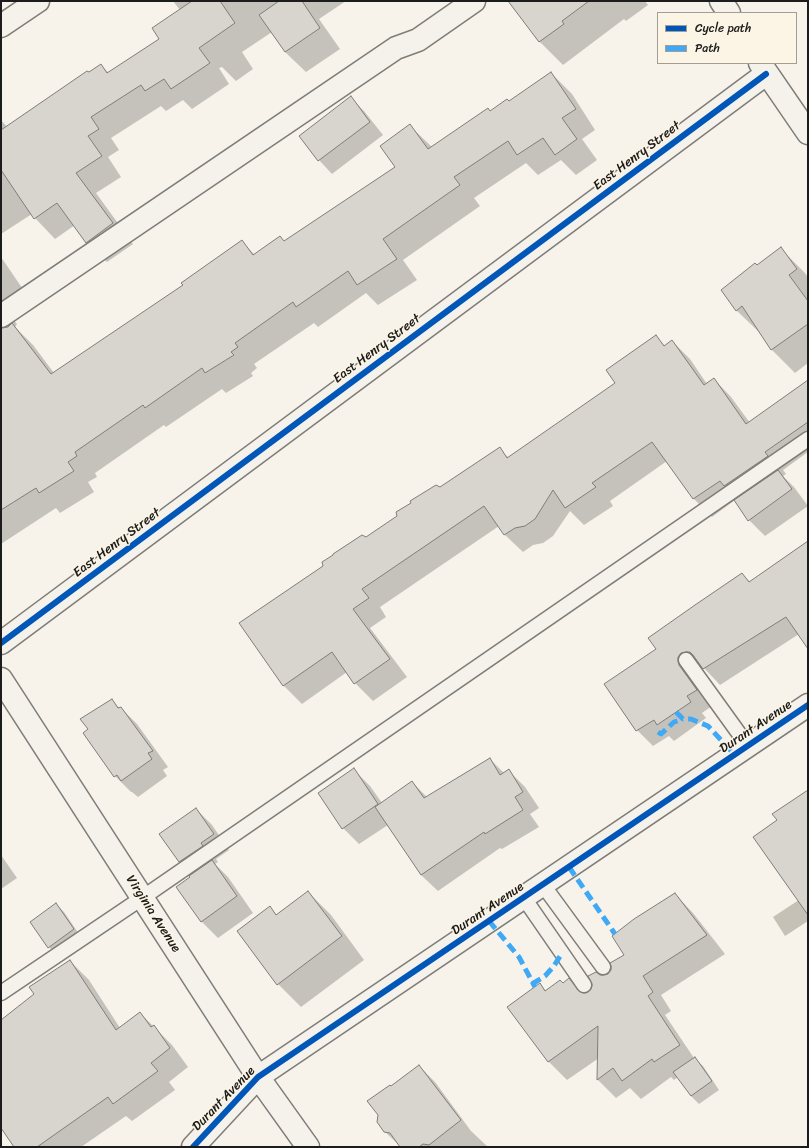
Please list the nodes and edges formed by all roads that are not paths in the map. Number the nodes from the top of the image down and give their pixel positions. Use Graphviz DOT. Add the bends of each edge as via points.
graph roads {
  1 [pos="38,1"];
  2 [pos="474,1"];
  3 [pos="721,1"];
  4 [pos="728,12"];
  5 [pos="1,26"];
  6 [pos="763,68"];
  7 [pos="808,132"];
  8 [pos="1,316"];
  9 [pos="808,439"];
  10 [pos="1,643"];
  11 [pos="686,660"];
  12 [pos="1,678"];
  13 [pos="808,705"];
  14 [pos="748,746"];
  15 [pos="543,885"];
  16 [pos="142,898"];
  17 [pos="524,898"];
  18 [pos="603,967"];
  19 [pos="584,984"];
  20 [pos="1,993"];
  21 [pos="258,1077"];
  22 [pos="193,1147"];
  23 [pos="308,1147"];
  1 -- 5 [label="street"];
  2 -- 8 [label="street" via="418,40 396,48"];
  3 -- 4 [label="street"];
  6 -- 7 [label="street"];
  6 -- 10 [label="street, East Henry Street"];
  9 -- 16 [label="lane"];
  11 -- 14 [label="lane"];
  12 -- 16 [label="street, Virginia Avenue"];
  13 -- 14 [label="street, Durant Avenue"];
  14 -- 15 [label="street, Durant Avenue"];
  15 -- 17 [label="street, Durant Avenue"];
  15 -- 18 [label="lane"];
  16 -- 20 [label="lane"];
  16 -- 21 [label="street, Virginia Avenue"];
  17 -- 19 [label="lane"];
  17 -- 21 [label="street, Durant Avenue"];
  21 -- 22 [label="street, Durant Avenue"];
  21 -- 23 [label="street, Virginia Avenue"];
}
